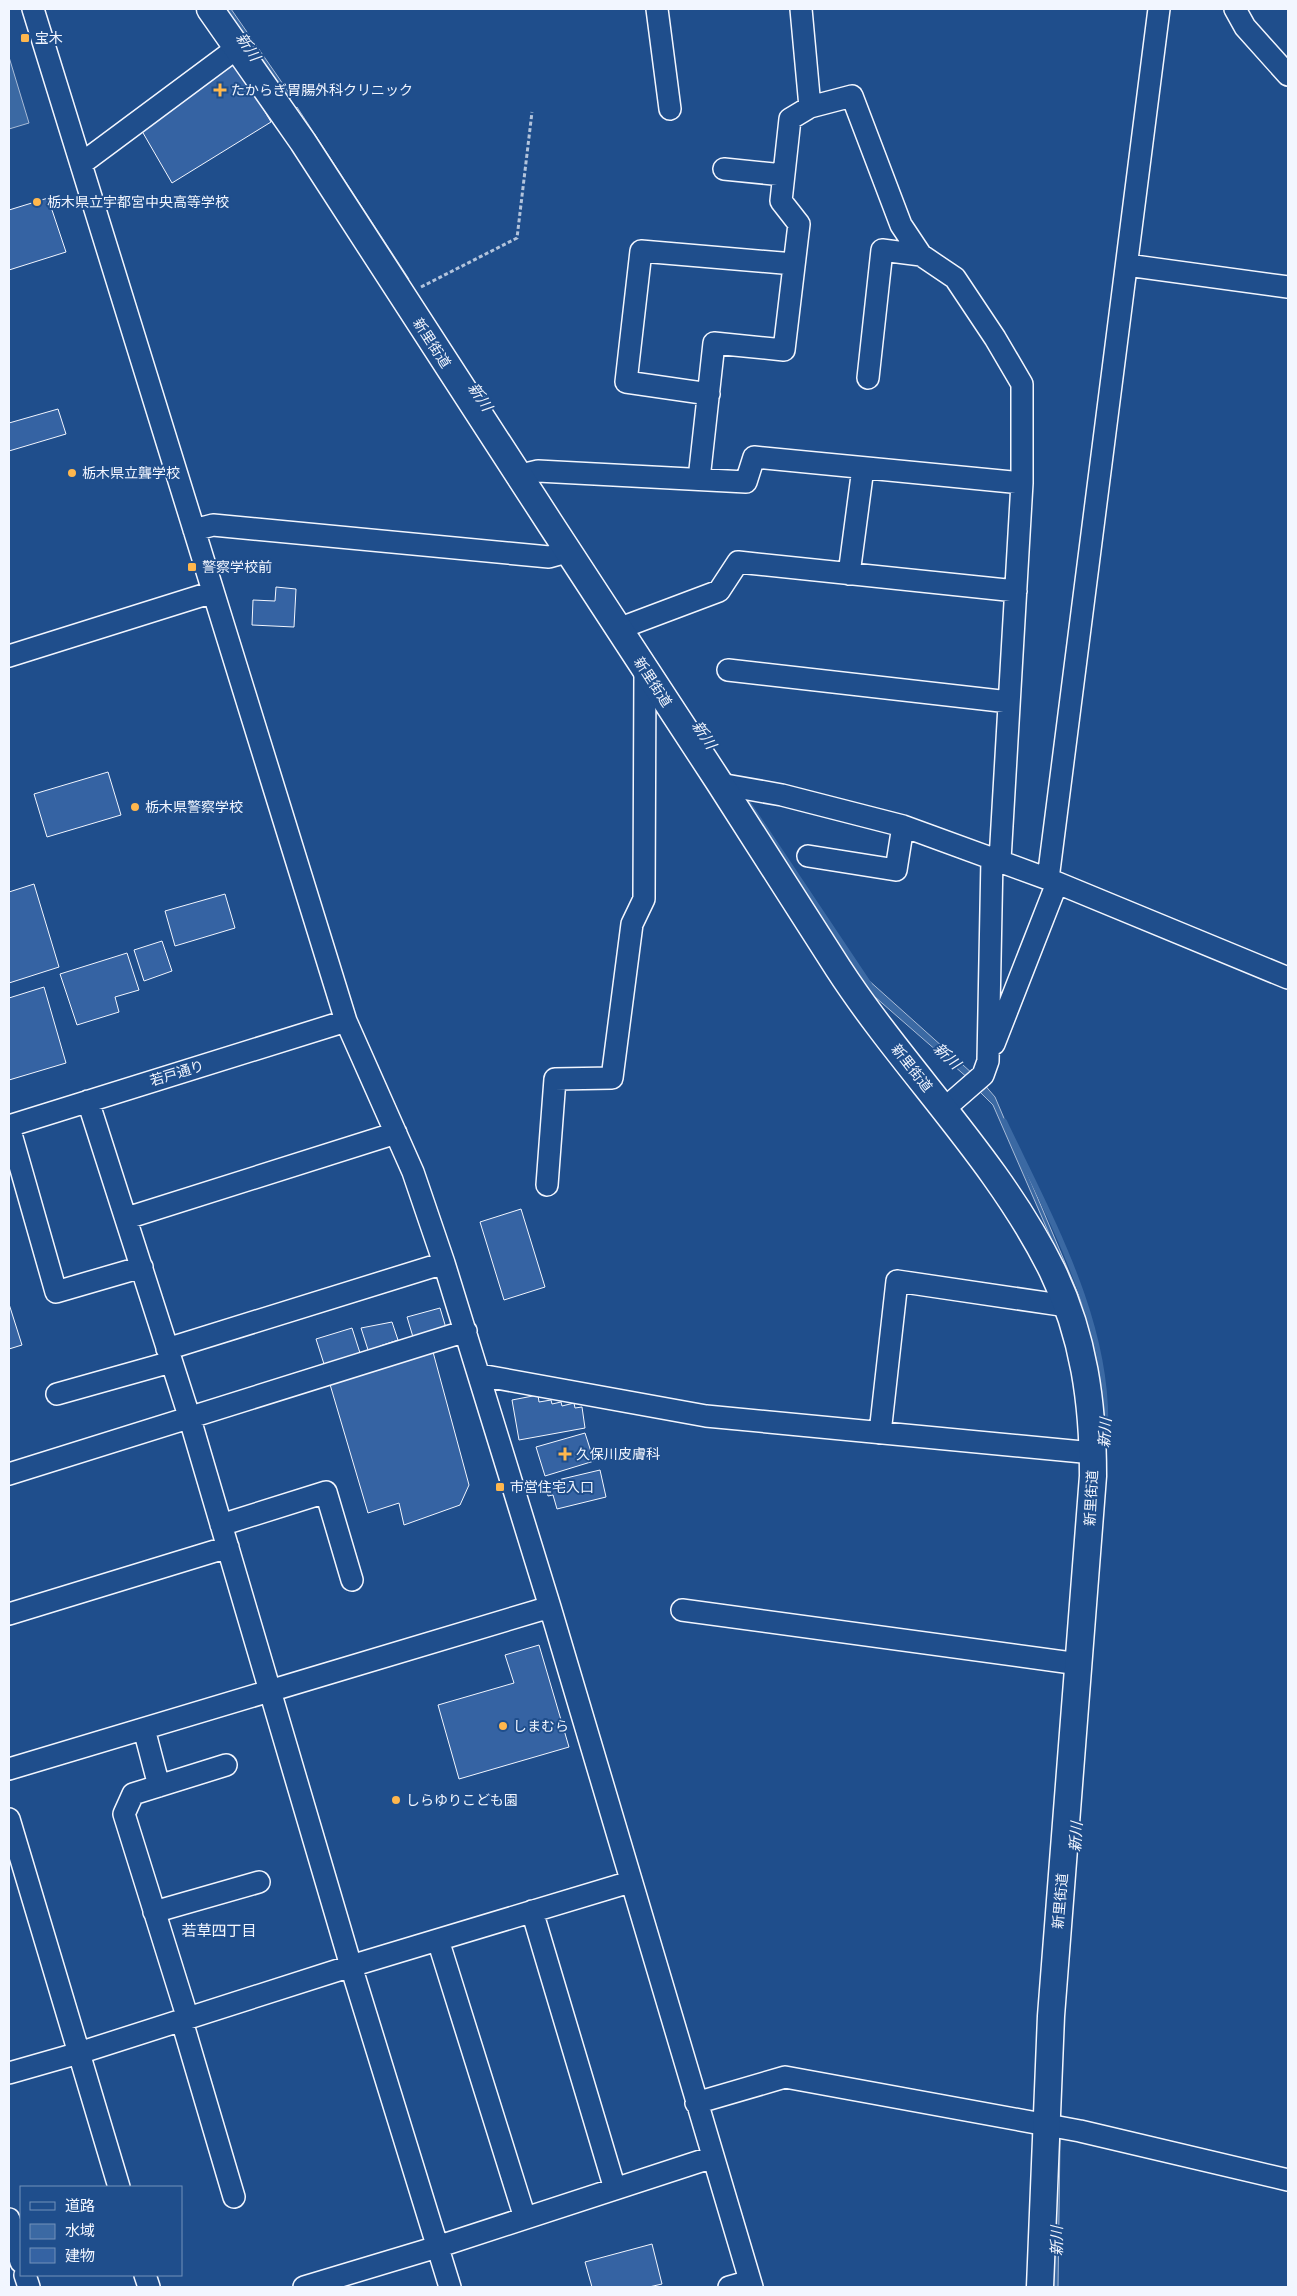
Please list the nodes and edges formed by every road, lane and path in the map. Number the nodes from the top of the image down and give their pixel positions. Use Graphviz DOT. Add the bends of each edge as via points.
graph roads {
  1 [pos="33,9"];
  2 [pos="210,9"];
  3 [pos="657,9"];
  4 [pos="801,9"];
  5 [pos="1159,9"];
  6 [pos="1235,9"];
  7 [pos="237,48"];
  8 [pos="1288,76"];
  9 [pos="810,107"];
  10 [pos="670,109"];
  11 [pos="532,112"];
  12 [pos="81,164"];
  13 [pos="724,168"];
  14 [pos="783,175"];
  15 [pos="921,255"];
  16 [pos="794,264"];
  17 [pos="1127,265"];
  18 [pos="1288,287"];
  19 [pos="419,288"];
  20 [pos="868,378"];
  21 [pos="709,394"];
  22 [pos="863,468"];
  23 [pos="527,474"];
  24 [pos="699,479"];
  25 [pos="1022,483"];
  26 [pos="194,530"];
  27 [pos="567,552"];
  28 [pos="849,574"];
  29 [pos="1016,591"];
  30 [pos="213,592"];
  31 [pos="625,626"];
  32 [pos="9,656"];
  33 [pos="645,670"];
  34 [pos="728,670"];
  35 [pos="1009,702"];
  36 [pos="732,786"];
  37 [pos="903,826"];
  38 [pos="808,856"];
  39 [pos="996,859"];
  40 [pos="1053,881"];
  41 [pos="1288,977"];
  42 [pos="346,1020"];
  43 [pos="979,1075"];
  44 [pos="88,1101"];
  45 [pos="944,1109"];
  46 [pos="9,1127"];
  47 [pos="396,1133"];
  48 [pos="547,1186"];
  49 [pos="127,1218"];
  50 [pos="444,1263"];
  51 [pos="142,1267"];
  52 [pos="1066,1306"];
  53 [pos="466,1331"];
  54 [pos="169,1356"];
  55 [pos="480,1375"];
  56 [pos="57,1394"];
  57 [pos="190,1419"];
  58 [pos="880,1434"];
  59 [pos="1093,1454"];
  60 [pos="9,1474"];
  61 [pos="221,1525"];
  62 [pos="228,1547"];
  63 [pos="352,1580"];
  64 [pos="550,1607"];
  65 [pos="682,1610"];
  66 [pos="9,1614"];
  67 [pos="1078,1664"];
  68 [pos="270,1691"];
  69 [pos="144,1729"];
  70 [pos="226,1765"];
  71 [pos="9,1770"];
  72 [pos="159,1786"];
  73 [pos="9,1819"];
  74 [pos="259,1882"];
  75 [pos="630,1882"];
  76 [pos="532,1911"];
  77 [pos="154,1912"];
  78 [pos="438,1940"];
  79 [pos="352,1966"];
  80 [pos="185,2020"];
  81 [pos="79,2053"];
  82 [pos="9,2073"];
  83 [pos="696,2103"];
  84 [pos="1045,2125"];
  85 [pos="712,2157"];
  86 [pos="1288,2180"];
  87 [pos="119,2186"];
  88 [pos="615,2189"];
  89 [pos="234,2197"];
  90 [pos="525,2218"];
  91 [pos="9,2219"];
  92 [pos="438,2247"];
  93 [pos="20,2258"];
  94 [pos="332,2283"];
  95 [pos="751,2284"];
  96 [pos="304,2287"];
  97 [pos="450,2287"];
  98 [pos="729,2287"];
  99 [pos="1040,2287"];
  1 -- 12 [label="street"];
  2 -- 7 [label="main road, 新里街道"];
  3 -- 10 [label="street"];
  4 -- 9 [label="street"];
  5 -- 17 [label="street"];
  6 -- 8 [label="street" via="1245,27"];
  7 -- 12 [label="street"];
  7 -- 23 [label="main road, 新里街道"];
  9 -- 14 [label="street" via="790,118"];
  9 -- 15 [label="street" via="852,96 902,225"];
  11 -- 19 [label="path" via="517,238"];
  12 -- 26 [label="street"];
  13 -- 14 [label="street"];
  14 -- 16 [label="street" via="781,201 799,224"];
  15 -- 20 [label="street" via="882,250"];
  15 -- 25 [label="street" via="955,278 1022,384"];
  16 -- 21 [label="street" via="784,350 714,343"];
  16 -- 21 [label="street" via="641,251 626,382"];
  17 -- 18 [label="street"];
  17 -- 40 [label="street"];
  21 -- 24 [label="street"];
  22 -- 24 [label="street" via="754,458 746,482"];
  22 -- 25 [label="street"];
  22 -- 28 [label="street"];
  23 -- 24 [label="street"];
  23 -- 27 [label="main road, 新里街道"];
  25 -- 29 [label="street"];
  26 -- 27 [label="street" via="213,525 549,557"];
  26 -- 30 [label="street"];
  27 -- 31 [label="main road, 新里街道"];
  28 -- 29 [label="street"];
  28 -- 31 [label="street" via="738,562 719,591"];
  29 -- 35 [label="street"];
  30 -- 32 [label="street"];
  30 -- 42 [label="street"];
  31 -- 33 [label="main road, 新里街道"];
  33 -- 36 [label="main road, 新里街道"];
  33 -- 48 [label="street" via="644,899 632,924 612,1078 555,1079"];
  34 -- 35 [label="street"];
  35 -- 39 [label="street"];
  36 -- 37 [label="street" via="782,795"];
  36 -- 45 [label="main road, 新里街道" via="841,972"];
  37 -- 38 [label="street" via="896,870"];
  37 -- 39 [label="street"];
  39 -- 40 [label="street"];
  39 -- 43 [label="street"];
  40 -- 41 [label="street"];
  40 -- 43 [label="street"];
  42 -- 44 [label="street, 若戸通り"];
  42 -- 47 [label="street"];
  43 -- 45 [label="street"];
  44 -- 46 [label="street, 若戸通り"];
  44 -- 49 [label="street"];
  45 -- 52 [label="main road, 新里街道" via="1030,1230 1052,1270"];
  46 -- 51 [label="street" via="56,1292"];
  47 -- 49 [label="street"];
  47 -- 50 [label="street"];
  49 -- 51 [label="street"];
  50 -- 53 [label="street"];
  50 -- 54 [label="street"];
  51 -- 54 [label="street"];
  52 -- 58 [label="street" via="897,1281"];
  52 -- 59 [label="main road, 新里街道" via="1079,1339 1086,1370"];
  53 -- 55 [label="street"];
  53 -- 57 [label="street"];
  54 -- 56 [label="street"];
  54 -- 57 [label="street"];
  55 -- 58 [label="street" via="706,1416"];
  55 -- 64 [label="street"];
  57 -- 60 [label="street"];
  57 -- 61 [label="street"];
  58 -- 59 [label="street"];
  59 -- 67 [label="main road, 新里街道"];
  61 -- 62 [label="street"];
  61 -- 63 [label="street" via="326,1492"];
  62 -- 66 [label="street"];
  62 -- 68 [label="street"];
  64 -- 68 [label="street"];
  64 -- 75 [label="street"];
  65 -- 67 [label="street"];
  67 -- 84 [label="main road, 新里街道" via="1050,2016"];
  68 -- 69 [label="street"];
  68 -- 79 [label="street"];
  69 -- 71 [label="street"];
  69 -- 72 [label="street"];
  70 -- 72 [label="street"];
  72 -- 77 [label="street" via="133,1794 124,1814"];
  73 -- 81 [label="street"];
  74 -- 77 [label="street"];
  75 -- 76 [label="street"];
  75 -- 83 [label="street"];
  76 -- 78 [label="street"];
  76 -- 88 [label="street"];
  77 -- 80 [label="street"];
  78 -- 79 [label="street"];
  78 -- 90 [label="street"];
  79 -- 80 [label="street"];
  79 -- 92 [label="street"];
  80 -- 81 [label="street"];
  80 -- 89 [label="street"];
  81 -- 82 [label="street"];
  81 -- 87 [label="street"];
  83 -- 84 [label="street" via="785,2077"];
  83 -- 85 [label="street"];
  84 -- 86 [label="street"];
  84 -- 99 [label="main road, 新里街道"];
  85 -- 88 [label="street"];
  85 -- 95 [label="street"];
  88 -- 90 [label="street"];
  90 -- 92 [label="street"];
  91 -- 93 [label="street"];
  92 -- 94 [label="street"];
  92 -- 97 [label="street"];
  94 -- 96 [label="street"];
  95 -- 98 [label="street"];
}
